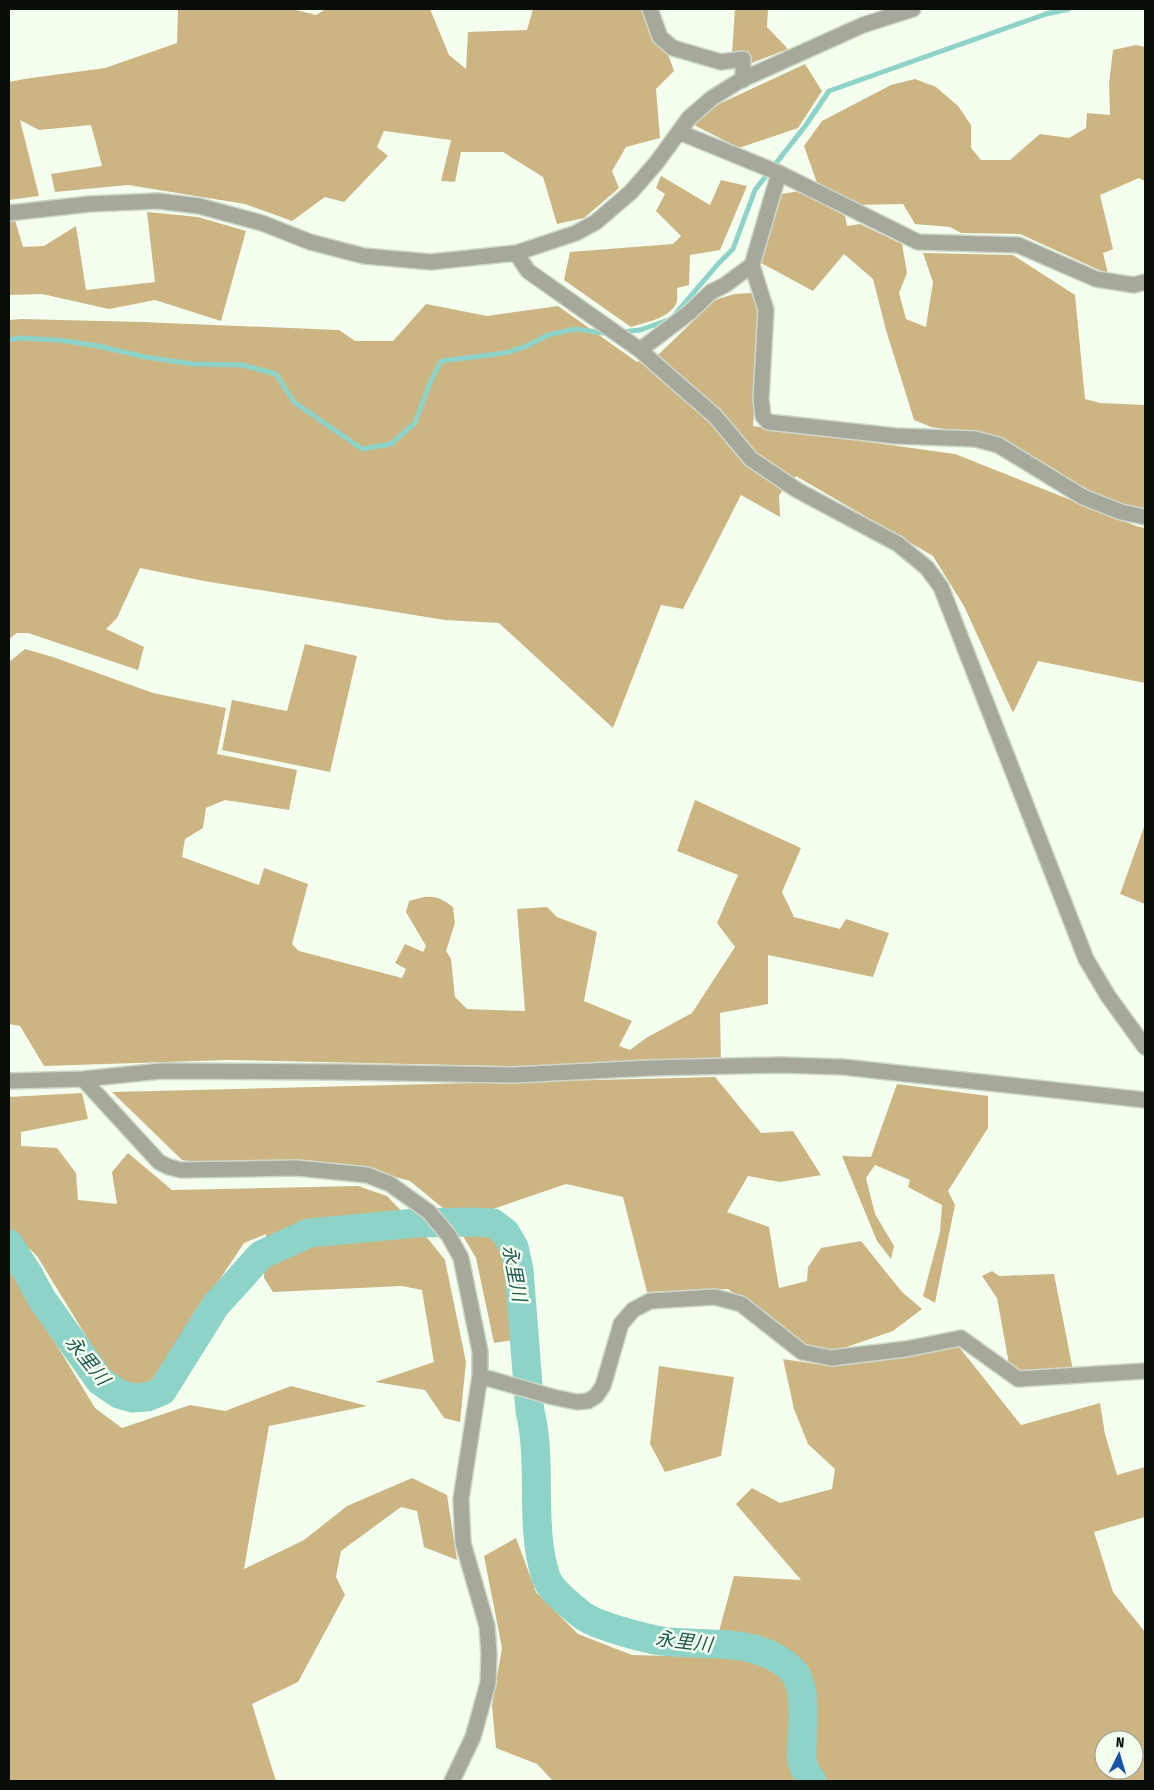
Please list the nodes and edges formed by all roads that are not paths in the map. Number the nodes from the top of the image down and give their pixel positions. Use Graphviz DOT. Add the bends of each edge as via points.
graph roads {
  1 [pos="650,9"];
  2 [pos="913,9"];
  3 [pos="743,80"];
  4 [pos="679,132"];
  5 [pos="772,170"];
  6 [pos="9,213"];
  7 [pos="516,253"];
  8 [pos="752,265"];
  9 [pos="1145,282"];
  10 [pos="640,350"];
  11 [pos="1145,517"];
  12 [pos="1145,1047"];
  13 [pos="83,1079"];
  14 [pos="9,1081"];
  15 [pos="1145,1100"];
  16 [pos="1145,1371"];
  17 [pos="480,1376"];
  18 [pos="452,1781"];
  1 -- 3 [label="street" via="660,37 673,48 721,62 743,59"];
  2 -- 3 [label="street" via="863,25"];
  3 -- 4 [label="street" via="712,98 689,118"];
  4 -- 5 [label="street"];
  4 -- 7 [label="street" via="631,192 596,222 576,233"];
  5 -- 8 [label="street"];
  5 -- 9 [label="street" via="918,242 1018,245 1096,279 1134,285"];
  6 -- 7 [label="street" via="158,201 208,209 364,256 431,262"];
  7 -- 10 [label="street" via="528,271"];
  8 -- 10 [label="street" via="711,292"];
  8 -- 11 [label="street" via="766,310 761,400 763,416 768,422 896,436 975,439 998,445 1083,497 1121,512"];
  10 -- 12 [label="street" via="715,416 751,459 797,490 898,544 927,568 940,588 1086,959"];
  13 -- 14 [label="street"];
  13 -- 15 [label="street" via="161,1071 514,1075 780,1065 842,1067"];
  13 -- 17 [label="street" via="160,1162 169,1167 181,1170 297,1168 367,1174 390,1184 429,1212 449,1236 461,1258 480,1351"];
  16 -- 17 [label="street" via="1018,1379 961,1338 867,1354 831,1358 817,1356 802,1352 741,1304 715,1297 650,1301 633,1310 621,1324 603,1386 588,1401 553,1397"];
  17 -- 18 [label="street" via="461,1499 463,1543 487,1626 488,1683 473,1737"];
}
